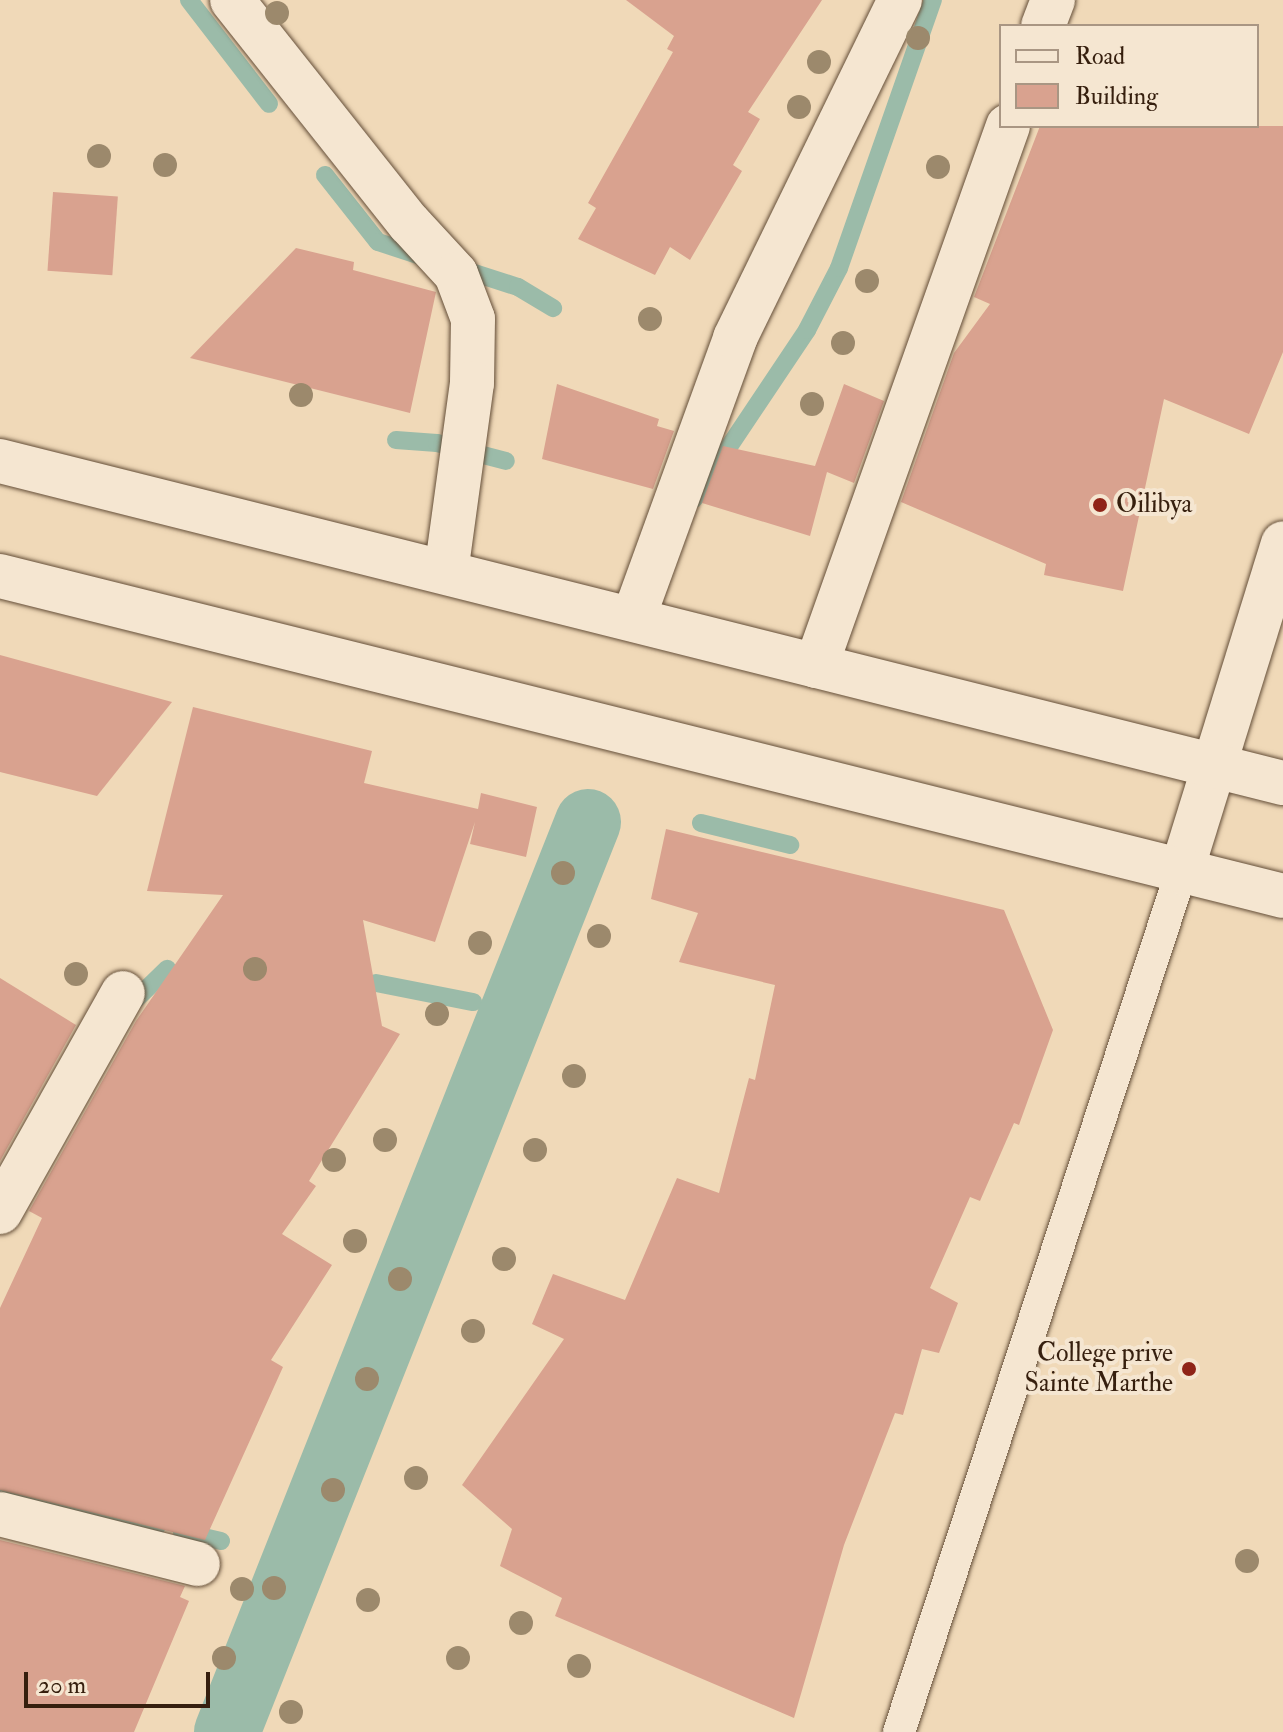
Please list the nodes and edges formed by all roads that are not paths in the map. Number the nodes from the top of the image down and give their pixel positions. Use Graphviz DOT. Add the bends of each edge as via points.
graph roads {
  1 [pos="232,0"];
  2 [pos="900,0"];
  3 [pos="1053,0"];
  4 [pos="1044,24"];
  5 [pos="1007,128"];
  6 [pos="0,461"];
  7 [pos="1283,543"];
  8 [pos="446,572"];
  9 [pos="0,576"];
  10 [pos="633,619"];
  11 [pos="816,666"];
  12 [pos="1215,767"];
  13 [pos="1283,783"];
  14 [pos="1181,873"];
  15 [pos="1283,896"];
  16 [pos="123,993"];
  17 [pos="0,1212"];
  18 [pos="0,1514"];
  19 [pos="198,1564"];
  20 [pos="899,1732"];
  1 -- 8 [label="street" via="409,223 456,274 473,319 472,383"];
  2 -- 10 [label="street" via="735,338"];
  3 -- 4 [label="street"];
  5 -- 11 [label="street"];
  6 -- 8 [label="street"];
  7 -- 12 [label="street"];
  8 -- 10 [label="street"];
  9 -- 14 [label="street"];
  10 -- 11 [label="street"];
  11 -- 12 [label="street"];
  12 -- 13 [label="street"];
  12 -- 14 [label="street"];
  14 -- 15 [label="street"];
  14 -- 20 [label="lane"];
  16 -- 17 [label="street"];
  18 -- 19 [label="street"];
}
